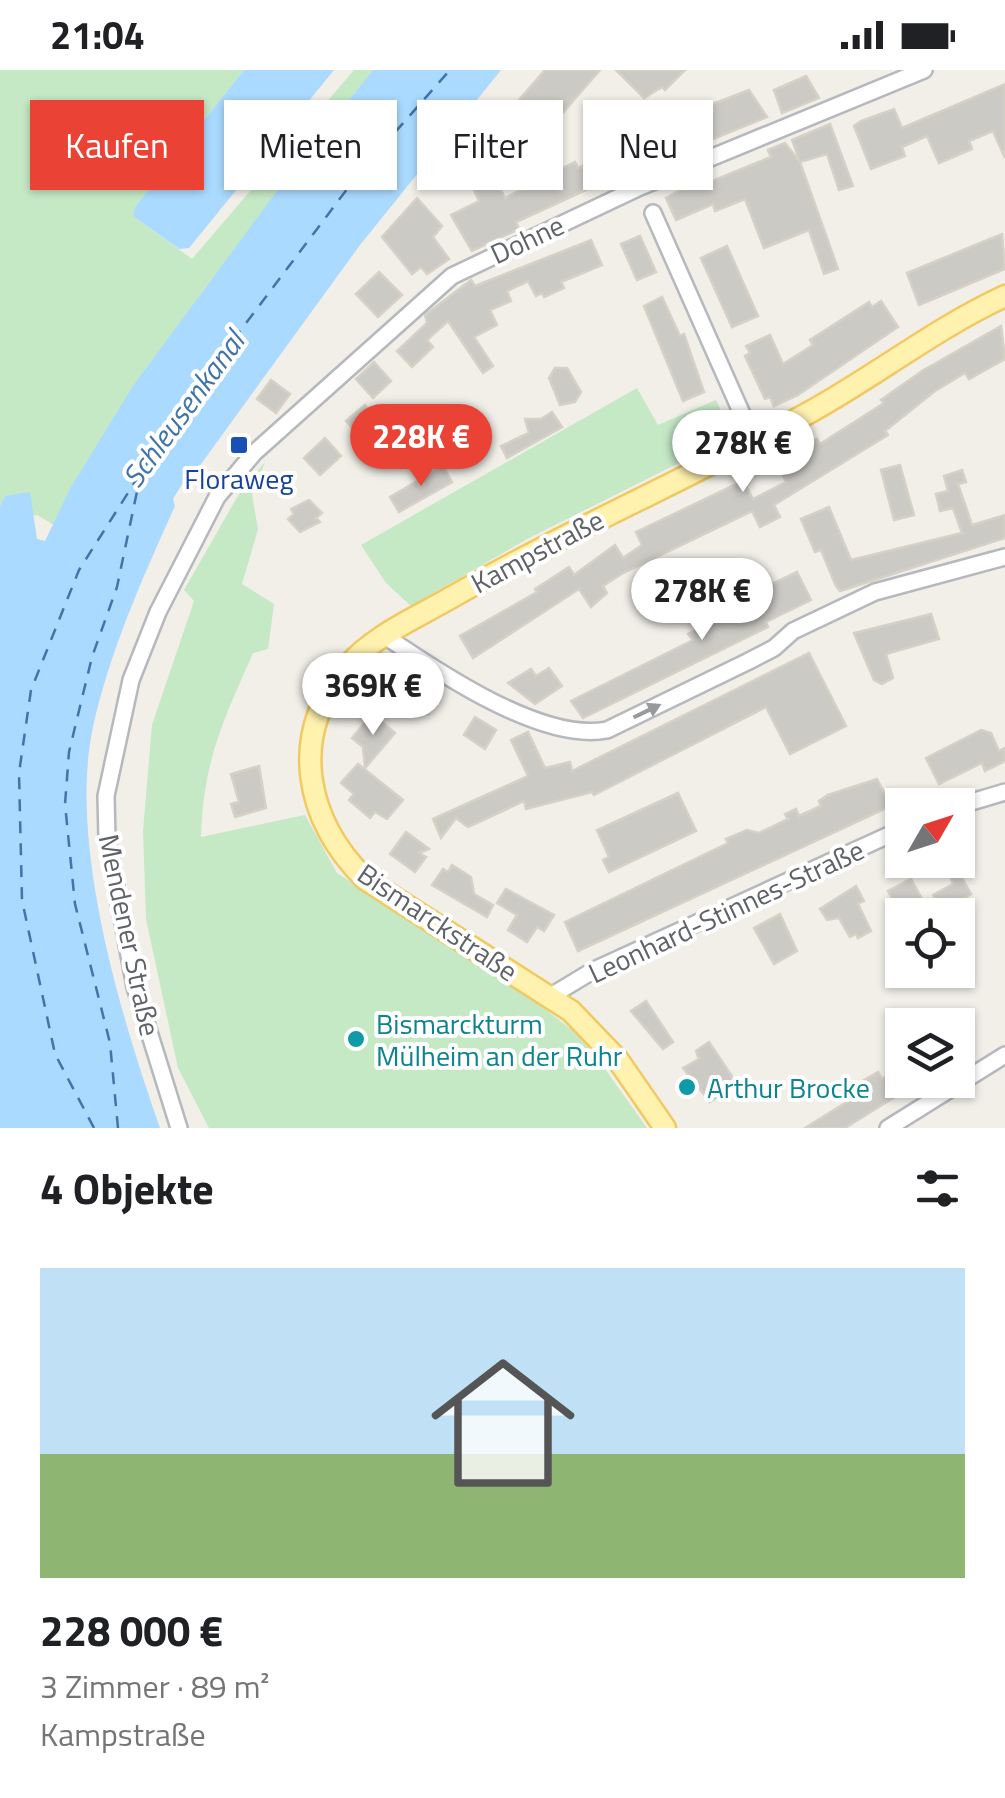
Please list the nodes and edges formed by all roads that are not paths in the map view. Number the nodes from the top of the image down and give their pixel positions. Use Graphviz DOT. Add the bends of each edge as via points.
graph roads {
  1 [pos="924,70"];
  2 [pos="653,212"];
  3 [pos="1005,296"];
  4 [pos="754,440"];
  5 [pos="239,469"];
  6 [pos="1005,557"];
  7 [pos="385,636"];
  8 [pos="1005,792"];
  9 [pos="975,801"];
  10 [pos="885,838"];
  11 [pos="550,996"];
  12 [pos="1005,1055"];
  13 [pos="178,1128"];
  14 [pos="666,1128"];
  15 [pos="888,1128"];
  1 -- 5 [label="street, Dohne" via="640,187 452,276"];
  2 -- 4 [label="street"];
  3 -- 4 [label="main road, Kampstraße"];
  4 -- 7 [label="main road, Kampstraße" via="506,566"];
  5 -- 13 [label="street, Mendener Straße" via="199,528 158,612 131,680 106,796 107,839 136,987"];
  7 -- 6 [label="street, one-way" via="504,707 589,734 774,648 793,631 875,592"];
  7 -- 11 [label="main road, Bismarckstraße" via="345,668 313,735 314,799 326,832 366,879"];
  8 -- 9 [label="street"];
  10 -- 11 [label="street, Leonhard-Stinnes-Straße"];
  11 -- 14 [label="main road, Bismarckstraße" via="598,1036"];
  12 -- 15 [label="street"];
}
